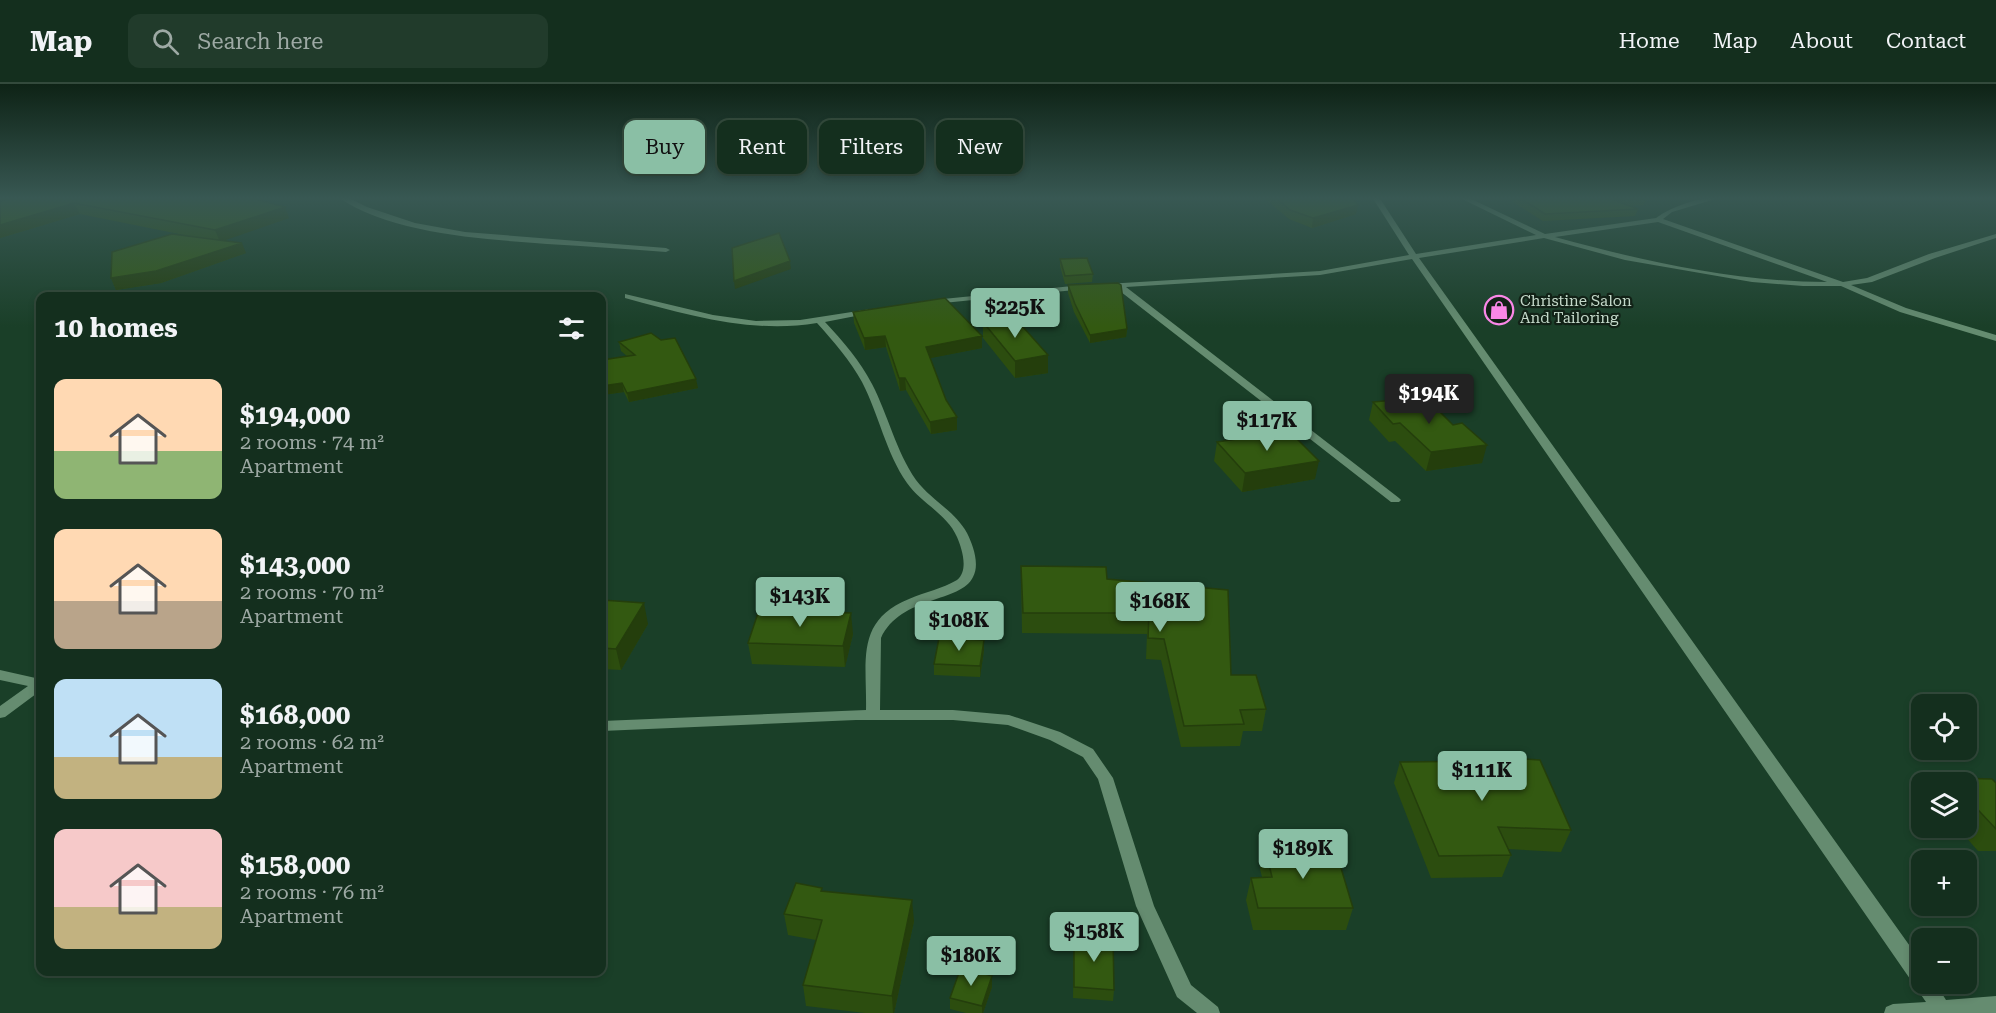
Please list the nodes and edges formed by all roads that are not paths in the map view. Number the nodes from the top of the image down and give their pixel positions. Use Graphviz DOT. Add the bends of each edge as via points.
graph roads {
  1 [pos="537,240"];
  2 [pos="1403,240"];
  3 [pos="1517,240"];
  4 [pos="1560,240"];
  5 [pos="1717,240"];
  6 [pos="1982,240"];
  7 [pos="666,250"];
  8 [pos="1414,257"];
  9 [pos="1842,284"];
  10 [pos="1119,286"];
  11 [pos="628,296"];
  12 [pos="926,303"];
  13 [pos="879,309"];
  14 [pos="820,321"];
  15 [pos="1996,338"];
  16 [pos="1395,501"];
  17 [pos="0,675"];
  18 [pos="36,683"];
  19 [pos="36,687"];
  20 [pos="0,713"];
  21 [pos="873,715"];
  22 [pos="606,726"];
  23 [pos="1911,963"];
  24 [pos="1932,994"];
  25 [pos="1996,1005"];
  26 [pos="1944,1011"];
  27 [pos="1211,1013"];
  28 [pos="1893,1013"];
  1 -- 7 [label="street"];
  2 -- 8 [label="street"];
  3 -- 8 [label="street"];
  4 -- 9 [label="street" via="1692,271 1752,280"];
  5 -- 9 [label="street"];
  6 -- 9 [label="street" via="1869,280"];
  8 -- 10 [label="street" via="1320,273"];
  8 -- 23 [label="street"];
  9 -- 15 [label="street" via="1903,310"];
  10 -- 12 [label="street"];
  10 -- 16 [label="street"];
  11 -- 14 [label="street" via="736,322"];
  13 -- 14 [label="street"];
  14 -- 21 [label="street" via="866,382 913,484 961,532 970,561 966,579 958,585 900,608 878,627 874,638"];
  17 -- 18 [label="street"];
  19 -- 20 [label="street"];
  21 -- 22 [label="street"];
  21 -- 27 [label="street" via="1009,720 1054,735 1088,753 1105,777 1145,906 1184,991"];
  24 -- 26 [label="street"];
  25 -- 26 [label="street"];
  26 -- 28 [label="street"];
}
